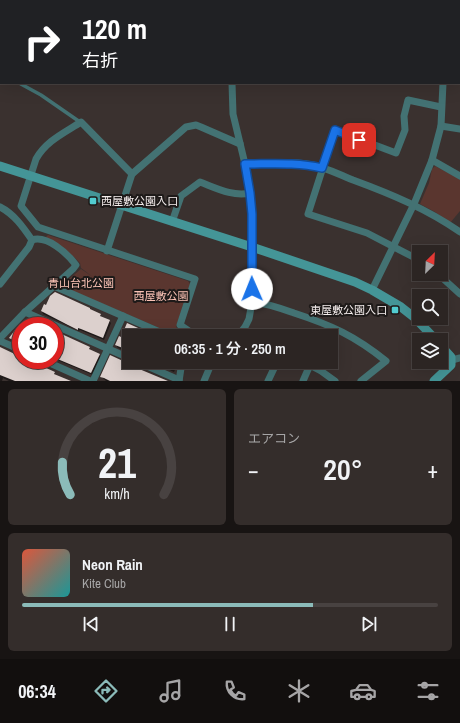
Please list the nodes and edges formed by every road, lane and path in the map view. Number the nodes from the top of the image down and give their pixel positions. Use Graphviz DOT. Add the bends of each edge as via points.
graph roads {
  1 [pos="21,84"];
  2 [pos="232,84"];
  3 [pos="443,84"];
  4 [pos="441,107"];
  5 [pos="81,122"];
  6 [pos="441,126"];
  7 [pos="460,129"];
  8 [pos="240,144"];
  9 [pos="432,160"];
  10 [pos="245,164"];
  11 [pos="0,166"];
  12 [pos="322,168"];
  13 [pos="132,174"];
  14 [pos="30,176"];
  15 [pos="460,176"];
  16 [pos="250,193"];
  17 [pos="0,203"];
  18 [pos="414,204"];
  19 [pos="122,206"];
  20 [pos="0,207"];
  21 [pos="10,212"];
  22 [pos="172,222"];
  23 [pos="460,232"];
  24 [pos="32,240"];
  25 [pos="394,246"];
  26 [pos="252,247"];
  27 [pos="107,251"];
  28 [pos="412,256"];
  29 [pos="446,281"];
  30 [pos="0,284"];
  31 [pos="54,286"];
  32 [pos="372,290"];
  33 [pos="460,294"];
  34 [pos="252,302"];
  35 [pos="25,312"];
  36 [pos="123,316"];
  37 [pos="153,329"];
  38 [pos="186,329"];
  39 [pos="244,329"];
  40 [pos="429,333"];
  41 [pos="0,338"];
  42 [pos="0,341"];
  43 [pos="12,346"];
  44 [pos="108,349"];
  45 [pos="448,353"];
  46 [pos="122,355"];
  47 [pos="456,359"];
  48 [pos="64,369"];
  49 [pos="154,369"];
  50 [pos="181,369"];
  51 [pos="209,369"];
  52 [pos="274,369"];
  53 [pos="306,369"];
  54 [pos="316,369"];
  55 [pos="179,380"];
  56 [pos="92,381"];
  57 [pos="204,381"];
  58 [pos="268,381"];
  59 [pos="303,381"];
  60 [pos="335,381"];
  61 [pos="361,381"];
  62 [pos="434,381"];
  1 -- 5 [label="lane"];
  2 -- 8 [label="street" via="233,114"];
  3 -- 4 [label="street"];
  4 -- 6 [label="street"];
  4 -- 12 [label="street" via="408,100 404,116 405,130 396,154 335,130"];
  5 -- 13 [label="street"];
  5 -- 14 [label="street" via="45,146 36,159"];
  6 -- 7 [label="street"];
  6 -- 9 [label="street"];
  8 -- 10 [label="street"];
  8 -- 13 [label="street" via="201,127 186,127"];
  9 -- 15 [label="street"];
  9 -- 18 [label="street"];
  10 -- 12 [label="street" via="296,163"];
  10 -- 16 [label="street"];
  11 -- 14 [label="street"];
  12 -- 18 [label="street"];
  12 -- 25 [label="street" via="308,214 367,233"];
  13 -- 19 [label="street"];
  14 -- 19 [label="street"];
  14 -- 27 [label="street" via="21,206 38,227"];
  16 -- 22 [label="street" via="234,194 200,182 181,196"];
  16 -- 26 [label="street"];
  17 -- 21 [label="street"];
  18 -- 23 [label="street"];
  18 -- 25 [label="street"];
  19 -- 22 [label="street"];
  19 -- 27 [label="street"];
  20 -- 21 [label="street"];
  21 -- 24 [label="street"];
  22 -- 26 [label="street"];
  24 -- 30 [label="street"];
  24 -- 31 [label="street" via="47,240 76,264"];
  25 -- 28 [label="street"];
  25 -- 32 [label="street"];
  26 -- 32 [label="street"];
  26 -- 34 [label="street"];
  27 -- 38 [label="street" via="195,279 180,325"];
  29 -- 33 [label="street"];
  31 -- 35 [label="street"];
  31 -- 36 [label="street"];
  32 -- 40 [label="street" via="401,307"];
  34 -- 39 [label="street" via="249,319"];
  34 -- 61 [label="street" via="271,305 336,328 364,344 386,361"];
  35 -- 41 [label="street"];
  35 -- 44 [label="street"];
  36 -- 37 [label="street"];
  36 -- 44 [label="street"];
  42 -- 43 [label="street"];
  44 -- 46 [label="street"];
  44 -- 56 [label="street"];
  45 -- 47 [label="street"];
  47 -- 62 [label="street"];
  48 -- 56 [label="street"];
  49 -- 55 [label="street"];
  50 -- 55 [label="street"];
  51 -- 57 [label="street"];
  52 -- 58 [label="street"];
  53 -- 59 [label="street"];
  54 -- 60 [label="street"];
}
